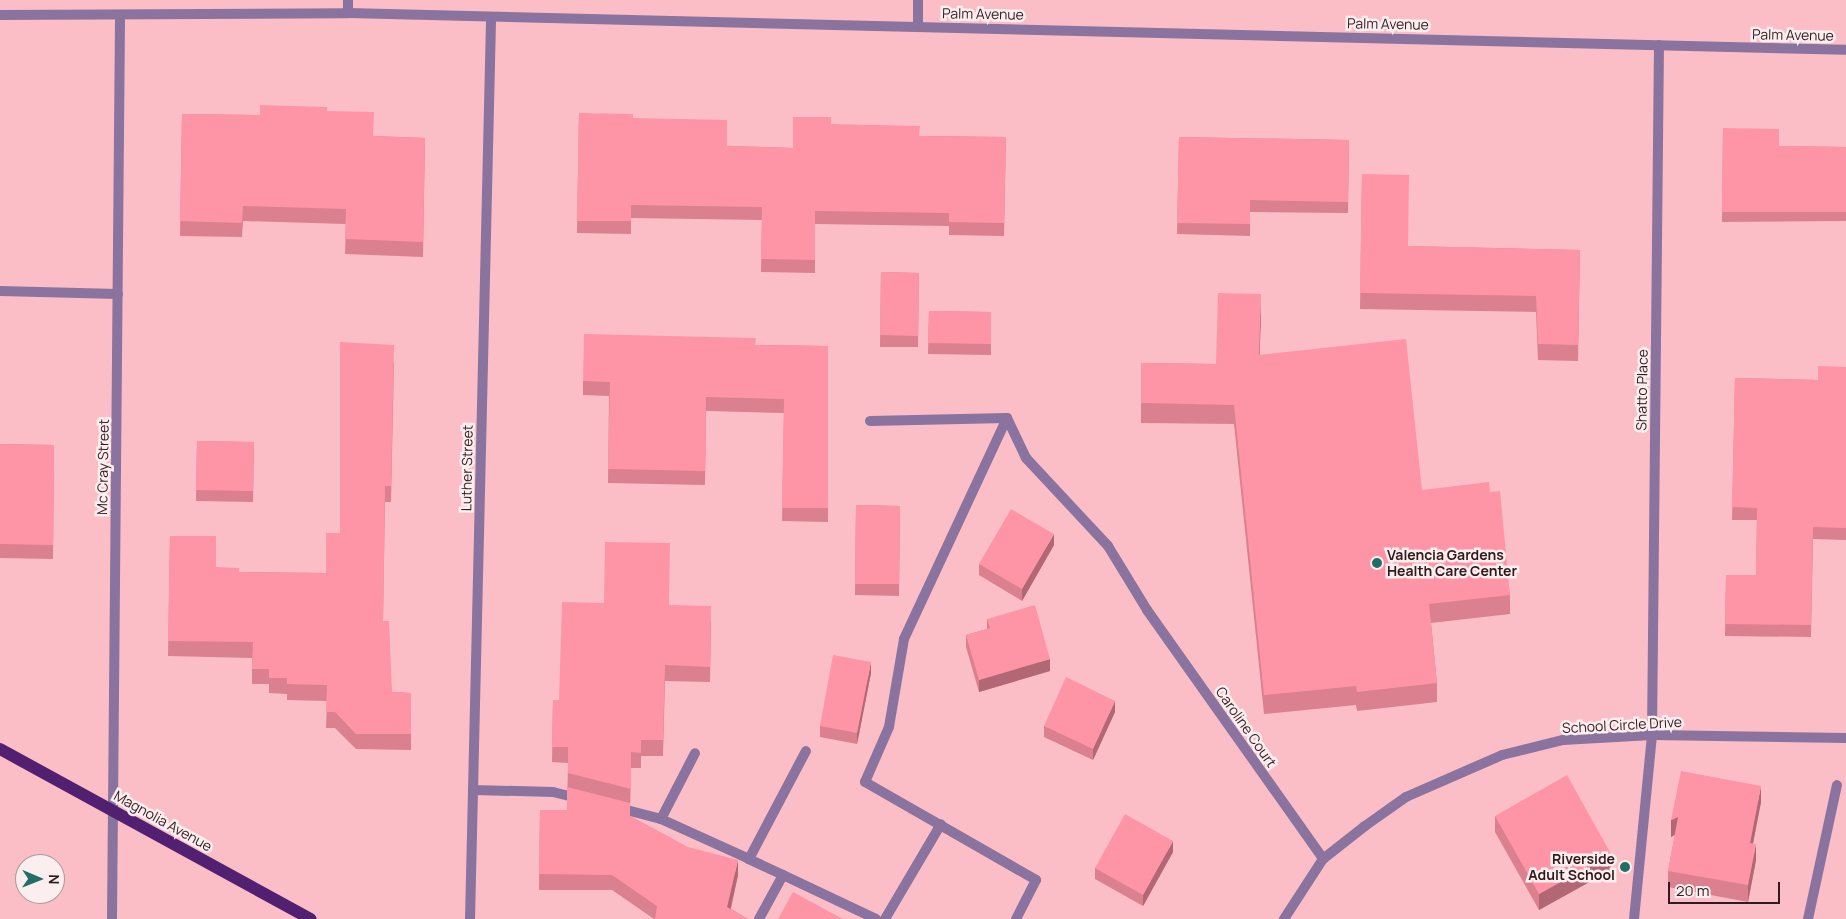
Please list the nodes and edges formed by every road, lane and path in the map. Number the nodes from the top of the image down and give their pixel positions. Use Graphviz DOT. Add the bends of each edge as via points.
graph roads {
  1 [pos="348,0"];
  2 [pos="918,0"];
  3 [pos="348,13"];
  4 [pos="0,15"];
  5 [pos="120,16"];
  6 [pos="491,18"];
  7 [pos="918,26"];
  8 [pos="1659,45"];
  9 [pos="1846,50"];
  10 [pos="0,291"];
  11 [pos="118,294"];
  12 [pos="1007,418"];
  13 [pos="870,421"];
  14 [pos="1652,735"];
  15 [pos="1846,738"];
  16 [pos="0,749"];
  17 [pos="806,751"];
  18 [pos="695,754"];
  19 [pos="1837,785"];
  20 [pos="473,790"];
  21 [pos="589,801"];
  22 [pos="607,805"];
  23 [pos="113,811"];
  24 [pos="661,819"];
  25 [pos="941,824"];
  26 [pos="749,859"];
  27 [pos="1323,859"];
  28 [pos="783,875"];
  29 [pos="112,919"];
  30 [pos="312,919"];
  31 [pos="470,919"];
  32 [pos="759,919"];
  33 [pos="876,919"];
  34 [pos="886,919"];
  35 [pos="1016,919"];
  36 [pos="1284,919"];
  37 [pos="1634,919"];
  38 [pos="1808,919"];
  1 -- 3 [label="street"];
  2 -- 7 [label="street"];
  3 -- 5 [label="street, Palm Avenue"];
  3 -- 6 [label="street, Palm Avenue"];
  4 -- 5 [label="street, Palm Avenue"];
  5 -- 11 [label="street, Mc Cray Street"];
  6 -- 7 [label="street, Palm Avenue"];
  6 -- 20 [label="street, Luther Street"];
  7 -- 8 [label="street, Palm Avenue"];
  8 -- 9 [label="street, Palm Avenue"];
  8 -- 14 [label="street, Shatto Place"];
  10 -- 11 [label="street"];
  11 -- 23 [label="street, Mc Cray Street"];
  12 -- 13 [label="street"];
  12 -- 25 [label="street" via="904,639 889,727 865,782"];
  12 -- 27 [label="street, Caroline Court" via="1026,458 1108,546 1147,610"];
  14 -- 15 [label="street, School Circle Drive"];
  14 -- 27 [label="street, School Circle Drive" via="1563,740 1502,755 1406,797"];
  14 -- 37 [label="street, Shatto Place"];
  16 -- 23 [label="main road, Magnolia Avenue"];
  17 -- 26 [label="street"];
  18 -- 24 [label="street"];
  19 -- 38 [label="street"];
  20 -- 21 [label="street" via="553,792"];
  20 -- 31 [label="street, Luther Street"];
  22 -- 24 [label="street"];
  23 -- 29 [label="street, Mc Cray Street"];
  23 -- 30 [label="main road, Magnolia Avenue"];
  24 -- 26 [label="street"];
  25 -- 34 [label="street"];
  25 -- 35 [label="street" via="1036,880"];
  26 -- 28 [label="street"];
  27 -- 36 [label="street, School Circle Drive"];
  28 -- 32 [label="street"];
  28 -- 33 [label="street"];
}
